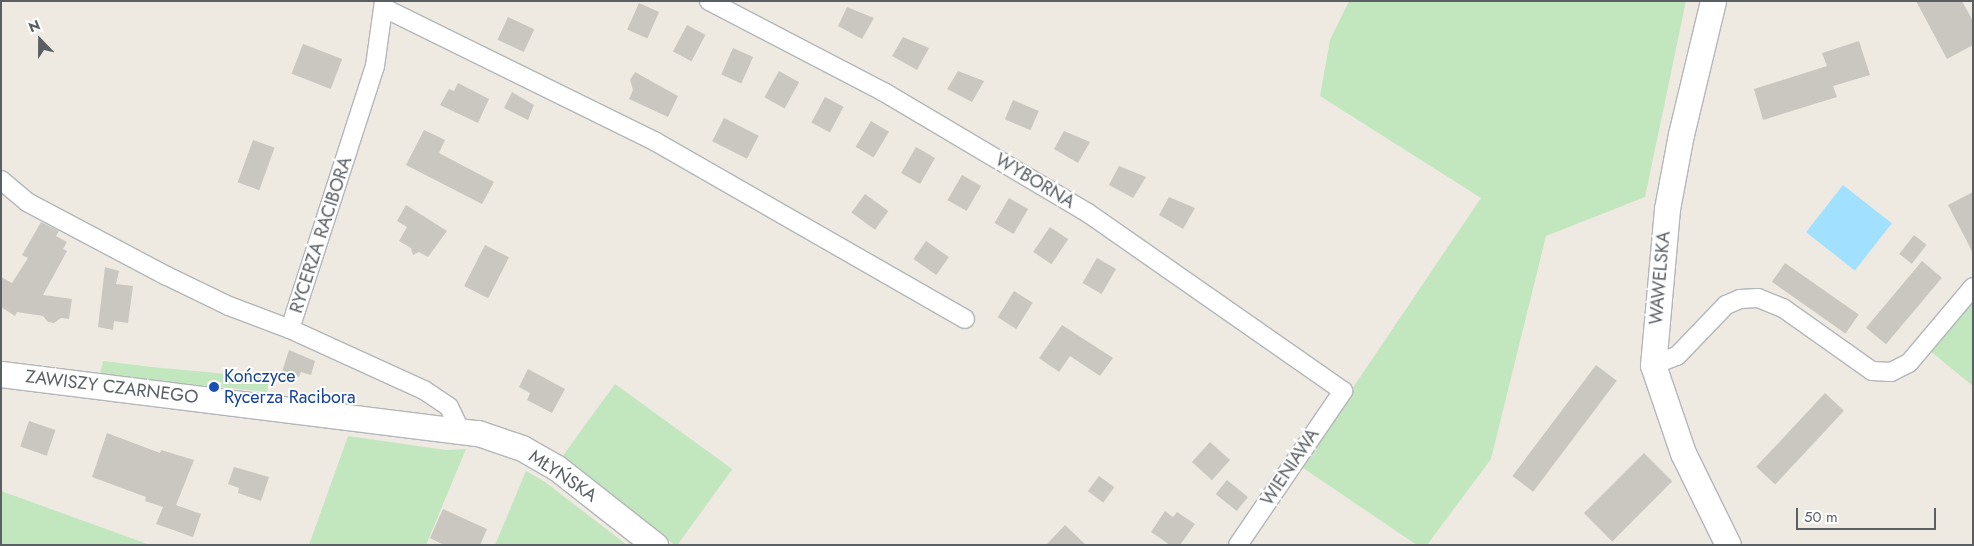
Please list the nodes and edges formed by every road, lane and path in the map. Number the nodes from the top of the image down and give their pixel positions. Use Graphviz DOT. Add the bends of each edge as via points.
graph roads {
  1 [pos="708,1"];
  2 [pos="1713,1"];
  3 [pos="384,5"];
  4 [pos="1,180"];
  5 [pos="1973,288"];
  6 [pos="965,319"];
  7 [pos="290,329"];
  8 [pos="1653,366"];
  9 [pos="1,374"];
  10 [pos="1343,391"];
  11 [pos="460,430"];
  12 [pos="655,545"];
  13 [pos="1238,545"];
  14 [pos="1728,545"];
  1 -- 10 [label="street, WYBORNA" via="884,92 1040,184 1220,303"];
  2 -- 8 [label="street, WAWELSKA" via="1667,208"];
  3 -- 6 [label="street" via="656,142"];
  3 -- 7 [label="street, RYCERZA RACIBORA" via="375,66"];
  4 -- 7 [label="street" via="27,202 168,276 229,306"];
  5 -- 8 [label="street" via="1909,363 1891,372 1872,371 1783,308 1758,298 1740,299 1726,305 1677,356"];
  7 -- 11 [label="street, RYCERZA RACIBORA" via="438,397 449,407"];
  8 -- 14 [label="street, WAWELSKA" via="1683,453"];
  9 -- 11 [label="street, ZAWISZY CZARNEGO"];
  10 -- 13 [label="street, WIENIAWA"];
  11 -- 12 [label="street, MŁYŃSKA" via="498,440 540,457"];
}
